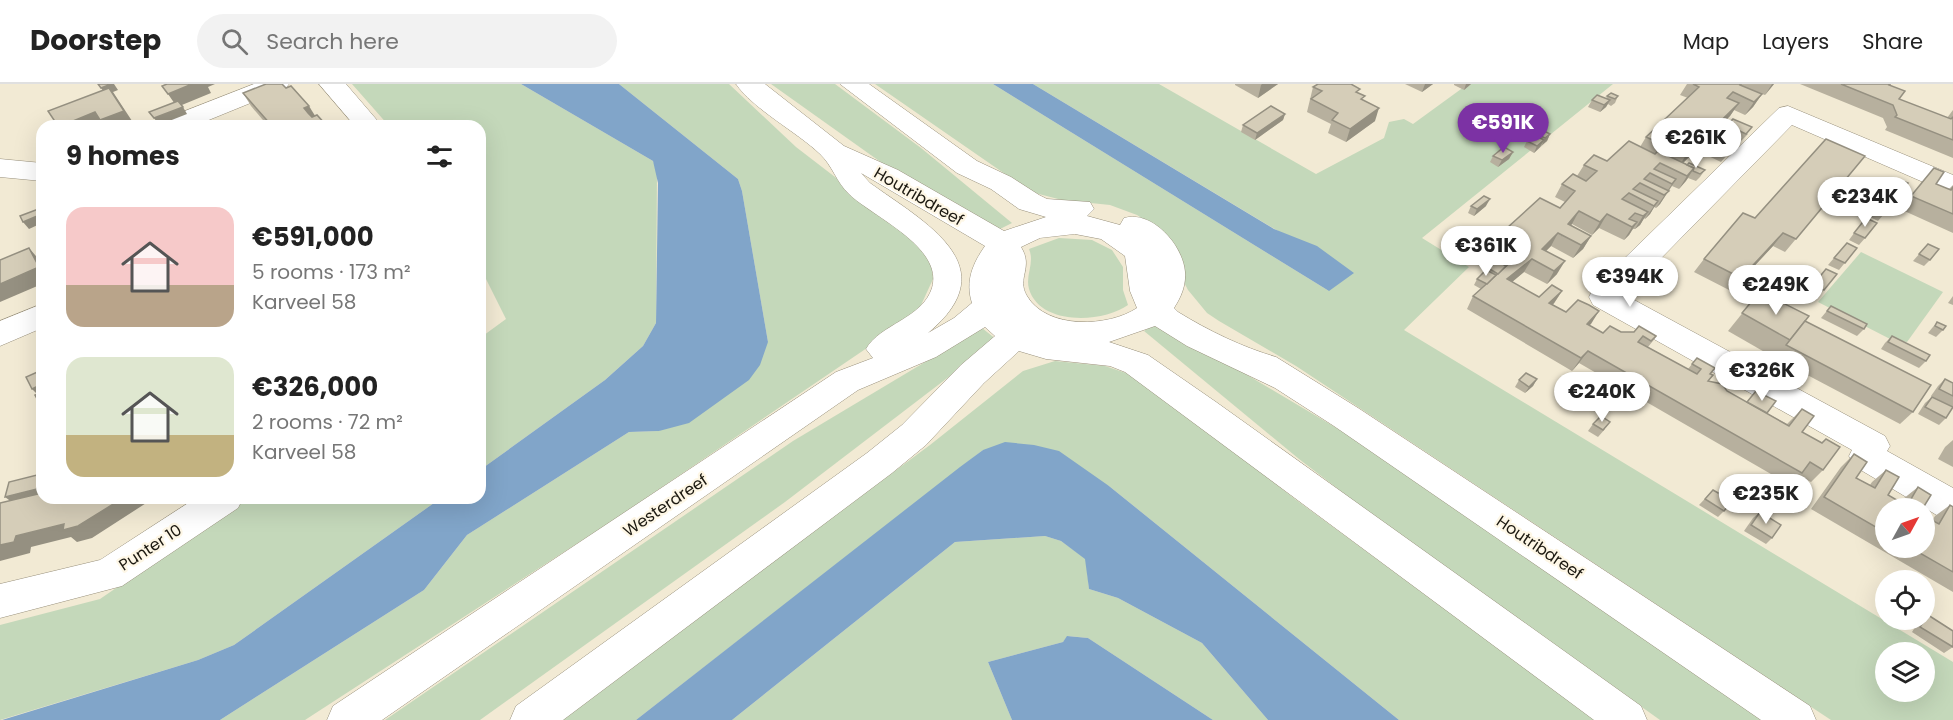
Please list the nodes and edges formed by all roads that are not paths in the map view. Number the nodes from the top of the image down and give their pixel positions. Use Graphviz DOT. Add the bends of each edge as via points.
graph roads {
  1 [pos="276,84"];
  2 [pos="332,84"];
  3 [pos="748,84"];
  4 [pos="853,84"];
  5 [pos="186,120"];
  6 [pos="364,120"];
  7 [pos="833,151"];
  8 [pos="0,168"];
  9 [pos="36,171"];
  10 [pos="1953,186"];
  11 [pos="1053,218"];
  12 [pos="996,254"];
  13 [pos="1162,300"];
  14 [pos="987,304"];
  15 [pos="36,318"];
  16 [pos="0,334"];
  17 [pos="1037,337"];
  18 [pos="1102,342"];
  19 [pos="847,381"];
  20 [pos="216,504"];
  21 [pos="1953,506"];
  22 [pos="0,601"];
  23 [pos="346,720"];
  24 [pos="530,720"];
  25 [pos="1627,720"];
  26 [pos="1796,720"];
  1 -- 5 [label="main road"];
  2 -- 6 [label="main road"];
  3 -- 7 [label="main road, Houtribdreef"];
  4 -- 11 [label="main road" via="967,167 980,184 1008,207"];
  7 -- 12 [label="main road, Houtribdreef" via="982,252"];
  7 -- 19 [label="main road" via="858,187 937,248 948,275 944,294 930,314 883,348"];
  8 -- 9 [label="main road"];
  10 -- 21 [label="main road" via="1788,114 1604,297 1873,446 1866,456"];
  11 -- 12 [label="main road"];
  11 -- 13 [label="main road" via="1100,228 1130,244 1143,260 1145,296"];
  12 -- 14 [label="main road" via="984,279"];
  12 -- 17 [label="main road" via="1012,255 1008,288"];
  13 -- 18 [label="main road"];
  13 -- 26 [label="main road, Houtribdreef" via="1213,345 1282,378 1346,417"];
  14 -- 17 [label="main road" via="998,321"];
  14 -- 19 [label="main road, Westerdreef" via="970,322 898,363"];
  15 -- 16 [label="main road"];
  17 -- 18 [label="main road" via="1075,352"];
  17 -- 24 [label="main road" via="1030,353 987,385 944,407 842,492"];
  18 -- 25 [label="main road" via="1210,414"];
  19 -- 23 [label="main road, Westerdreef"];
  20 -- 22 [label="main road, Punter 10" via="109,574"];
}
